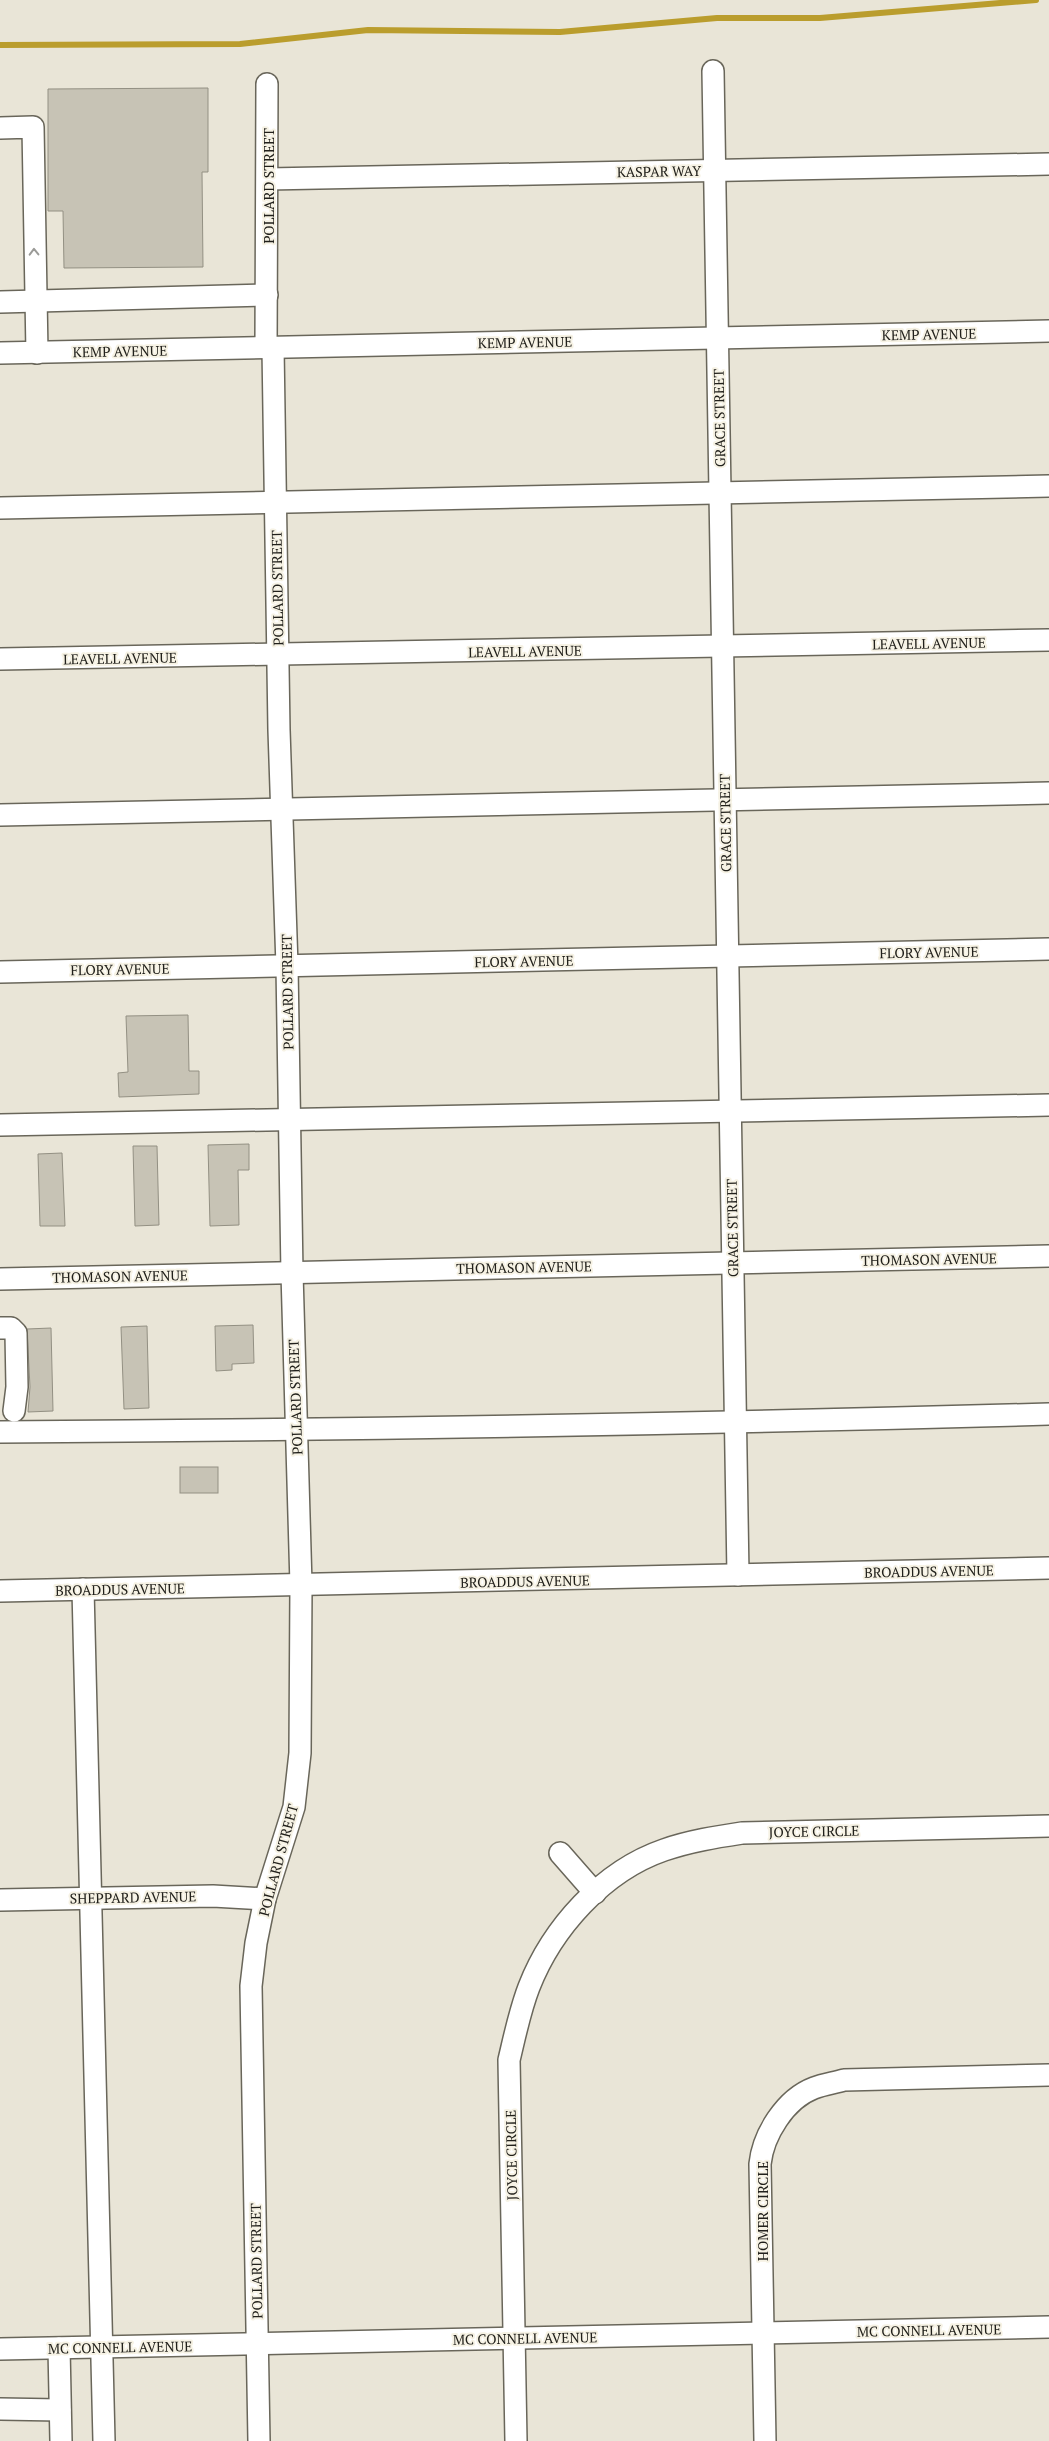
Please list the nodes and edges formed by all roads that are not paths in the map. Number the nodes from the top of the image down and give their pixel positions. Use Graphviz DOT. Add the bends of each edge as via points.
graph roads {
  1 [pos="713,72"];
  2 [pos="267,84"];
  3 [pos="0,128"];
  4 [pos="1049,164"];
  5 [pos="715,171"];
  6 [pos="268,180"];
  7 [pos="267,295"];
  8 [pos="35,301"];
  9 [pos="0,302"];
  10 [pos="1049,331"];
  11 [pos="718,338"];
  12 [pos="270,348"];
  13 [pos="37,352"];
  14 [pos="0,353"];
  15 [pos="1049,486"];
  16 [pos="720,492"];
  17 [pos="275,501"];
  18 [pos="0,508"];
  19 [pos="1049,640"];
  20 [pos="722,647"];
  21 [pos="278,656"];
  22 [pos="0,659"];
  23 [pos="1049,794"];
  24 [pos="725,800"];
  25 [pos="282,810"];
  26 [pos="0,815"];
  27 [pos="1049,950"];
  28 [pos="728,956"];
  29 [pos="287,966"];
  30 [pos="0,972"];
  31 [pos="1049,1105"];
  32 [pos="730,1111"];
  33 [pos="289,1120"];
  34 [pos="0,1125"];
  35 [pos="1049,1256"];
  36 [pos="733,1263"];
  37 [pos="292,1273"];
  38 [pos="0,1279"];
  39 [pos="0,1328"];
  40 [pos="1049,1414"];
  41 [pos="7,1422"];
  42 [pos="735,1423"];
  43 [pos="296,1431"];
  44 [pos="1049,1568"];
  45 [pos="738,1574"];
  46 [pos="301,1585"];
  47 [pos="83,1589"];
  48 [pos="0,1591"];
  49 [pos="1049,1826"];
  50 [pos="560,1853"];
  51 [pos="595,1893"];
  52 [pos="92,1898"];
  53 [pos="266,1899"];
  54 [pos="0,1900"];
  55 [pos="1049,2074"];
  56 [pos="1049,2327"];
  57 [pos="763,2334"];
  58 [pos="514,2338"];
  59 [pos="257,2345"];
  60 [pos="102,2347"];
  61 [pos="59,2348"];
  62 [pos="0,2349"];
  63 [pos="0,2409"];
  64 [pos="60,2410"];
  65 [pos="61,2441"];
  66 [pos="104,2441"];
  67 [pos="260,2441"];
  68 [pos="516,2441"];
  69 [pos="765,2441"];
  1 -- 5 [label="street, GRACE STREET"];
  2 -- 6 [label="street, POLLARD STREET"];
  8 -- 3 [label="street, one-way" via="32,127"];
  4 -- 5 [label="street, KASPAR WAY"];
  5 -- 6 [label="street, KASPAR WAY"];
  5 -- 11 [label="street, GRACE STREET"];
  6 -- 7 [label="street, POLLARD STREET"];
  7 -- 8 [label="street"];
  7 -- 12 [label="street, POLLARD STREET"];
  8 -- 9 [label="street"];
  8 -- 13 [label="street"];
  10 -- 11 [label="street, KEMP AVENUE"];
  11 -- 12 [label="street, KEMP AVENUE"];
  11 -- 16 [label="street, GRACE STREET"];
  12 -- 13 [label="street, KEMP AVENUE"];
  12 -- 17 [label="street, POLLARD STREET"];
  13 -- 14 [label="street, KEMP AVENUE"];
  15 -- 16 [label="street"];
  16 -- 17 [label="street"];
  16 -- 20 [label="street, GRACE STREET"];
  17 -- 18 [label="street"];
  17 -- 21 [label="street, POLLARD STREET"];
  19 -- 20 [label="street, LEAVELL AVENUE"];
  20 -- 21 [label="street, LEAVELL AVENUE"];
  20 -- 24 [label="street, GRACE STREET"];
  21 -- 22 [label="street, LEAVELL AVENUE"];
  21 -- 25 [label="street, POLLARD STREET"];
  23 -- 24 [label="street"];
  24 -- 25 [label="street"];
  24 -- 28 [label="street, GRACE STREET"];
  25 -- 26 [label="street"];
  25 -- 29 [label="street, POLLARD STREET"];
  27 -- 28 [label="street, FLORY AVENUE"];
  28 -- 29 [label="street, FLORY AVENUE"];
  28 -- 32 [label="street, GRACE STREET"];
  29 -- 30 [label="street, FLORY AVENUE"];
  29 -- 33 [label="street, POLLARD STREET"];
  31 -- 32 [label="street"];
  32 -- 33 [label="street"];
  32 -- 36 [label="street, GRACE STREET"];
  33 -- 34 [label="street"];
  33 -- 37 [label="street, POLLARD STREET"];
  35 -- 36 [label="street, THOMASON AVENUE"];
  36 -- 37 [label="street, THOMASON AVENUE"];
  36 -- 42 [label="street, GRACE STREET"];
  37 -- 38 [label="street, THOMASON AVENUE"];
  37 -- 43 [label="street, POLLARD STREET"];
  39 -- 41 [label="street" via="11,1328 16,1333 17,1387"];
  40 -- 42 [label="street"];
  41 -- 43 [label="street"];
  42 -- 43 [label="street"];
  42 -- 45 [label="street, GRACE STREET"];
  43 -- 46 [label="street, POLLARD STREET"];
  44 -- 45 [label="street, BROADDUS AVENUE"];
  45 -- 46 [label="street, BROADDUS AVENUE"];
  46 -- 47 [label="street, BROADDUS AVENUE"];
  46 -- 53 [label="street, POLLARD STREET" via="300,1753 294,1807"];
  47 -- 48 [label="street, BROADDUS AVENUE"];
  47 -- 52 [label="street"];
  49 -- 51 [label="street, JOYCE CIRCLE" via="742,1833 664,1850 634,1864"];
  50 -- 51 [label="street"];
  51 -- 58 [label="street, JOYCE CIRCLE" via="562,1928 542,1959 519,2013 509,2060"];
  52 -- 53 [label="street, SHEPPARD AVENUE" via="213,1896"];
  52 -- 54 [label="street, SHEPPARD AVENUE"];
  52 -- 60 [label="street"];
  53 -- 59 [label="street, POLLARD STREET" via="251,1986"];
  55 -- 57 [label="street, HOMER CIRCLE" via="844,2080 813,2088 788,2107 762,2149"];
  56 -- 57 [label="street, MC CONNELL AVENUE"];
  57 -- 58 [label="street, MC CONNELL AVENUE"];
  57 -- 69 [label="street, HOMER CIRCLE"];
  58 -- 59 [label="street, MC CONNELL AVENUE"];
  58 -- 68 [label="street, JOYCE CIRCLE"];
  59 -- 60 [label="street, MC CONNELL AVENUE"];
  59 -- 67 [label="street, POLLARD STREET"];
  60 -- 61 [label="street, MC CONNELL AVENUE"];
  60 -- 66 [label="street"];
  61 -- 62 [label="street, MC CONNELL AVENUE"];
  61 -- 64 [label="street"];
  63 -- 64 [label="street"];
  64 -- 65 [label="street"];
}
